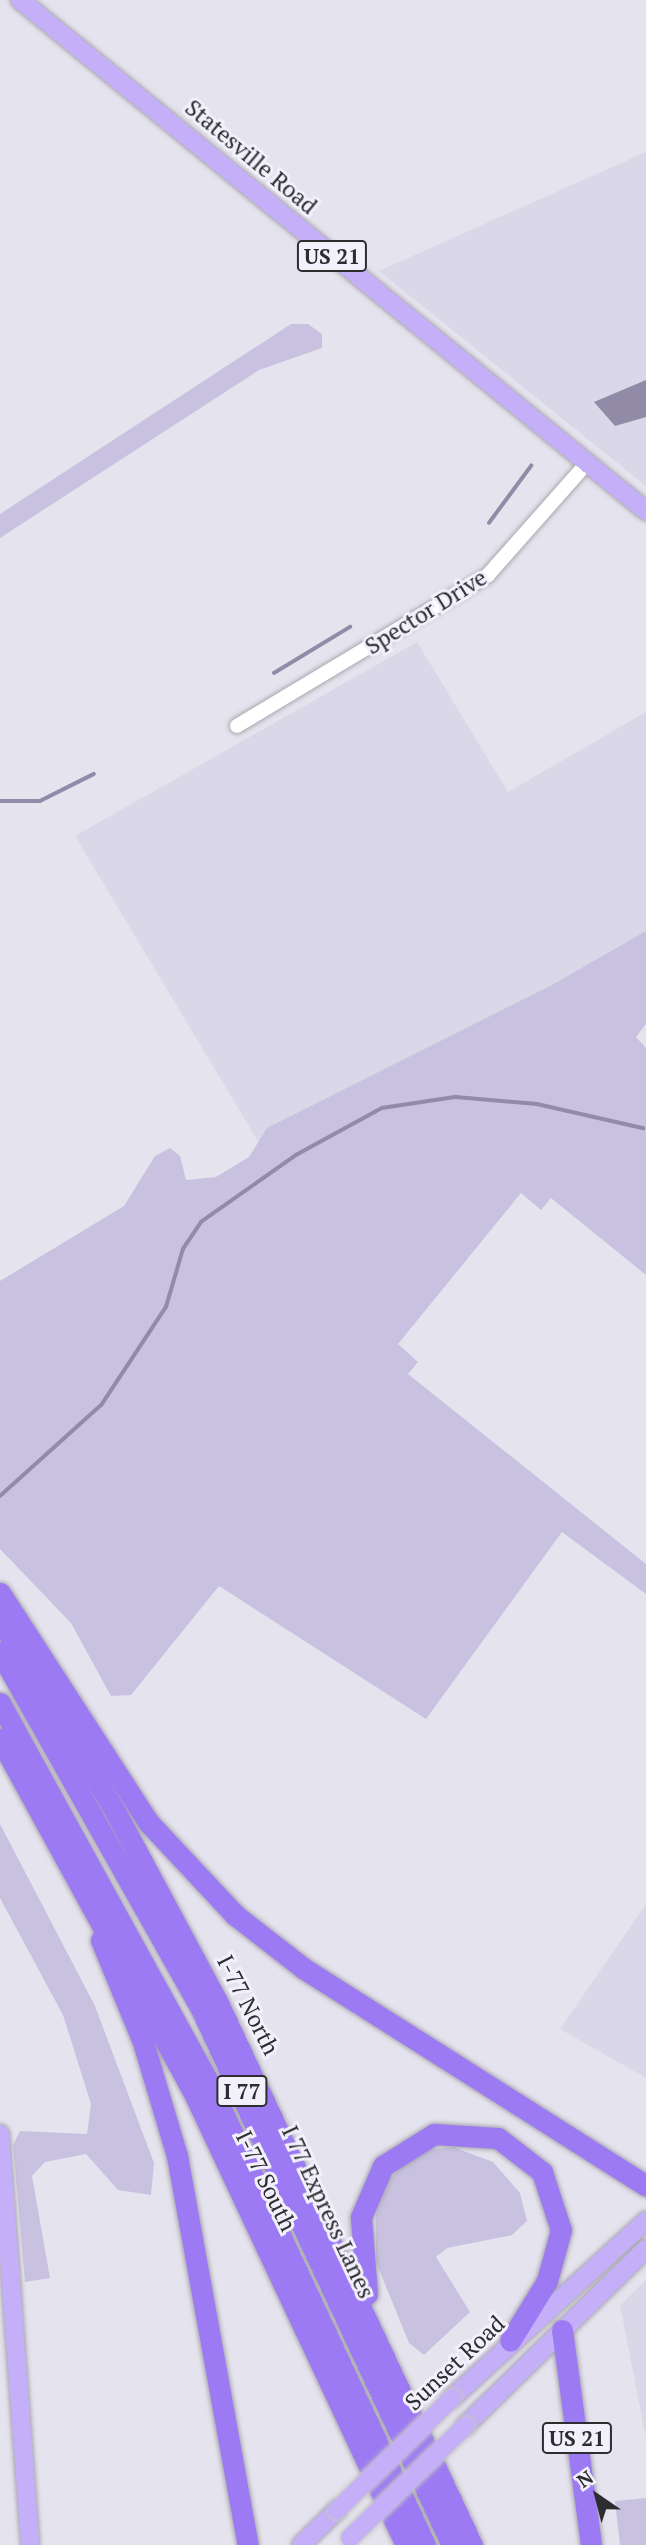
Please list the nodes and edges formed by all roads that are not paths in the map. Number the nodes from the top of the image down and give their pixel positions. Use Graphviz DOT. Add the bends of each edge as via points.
graph roads {
  1 [pos="20,0"];
  2 [pos="587,463"];
  3 [pos="646,512"];
  4 [pos="237,726"];
  5 [pos="0,1593"];
  6 [pos="0,1619"];
  7 [pos="0,1652"];
  8 [pos="0,1703"];
  9 [pos="0,1739"];
  10 [pos="61,1844"];
  11 [pos="0,2134"];
  12 [pos="618,2164"];
  13 [pos="646,2167"];
  14 [pos="646,2186"];
  15 [pos="646,2221"];
  16 [pos="646,2249"];
  17 [pos="372,2324"];
  18 [pos="562,2330"];
  19 [pos="510,2341"];
  20 [pos="346,2541"];
  21 [pos="30,2545"];
  22 [pos="248,2545"];
  23 [pos="301,2545"];
  24 [pos="406,2545"];
  25 [pos="425,2545"];
  26 [pos="452,2545"];
  27 [pos="472,2545"];
  28 [pos="591,2545"];
  1 -- 2 [label="main road, Statesville Road / US 21"];
  2 -- 3 [label="main road, Statesville Road / US 21"];
  2 -- 4 [label="street, Spector Drive" via="488,576"];
  5 -- 12 [label="highway" via="149,1823 235,1915 303,1968"];
  6 -- 17 [label="highway, I-77 North / I 77" via="180,1930"];
  7 -- 26 [label="highway, I 77 Express Lanes / I 77" via="201,2009"];
  8 -- 25 [label="highway, I 77" via="208,2081"];
  9 -- 10 [label="highway, I-77 South / I 77"];
  10 -- 22 [label="highway" via="167,2117"];
  10 -- 24 [label="highway, I-77 South / I 77" via="224,2153"];
  11 -- 21 [label="main road"];
  12 -- 13 [label="highway"];
  12 -- 14 [label="highway"];
  15 -- 19 [label="main road, Sunset Road"];
  16 -- 18 [label="main road"];
  17 -- 19 [label="highway" via="360,2228 377,2175 415,2142 445,2132 478,2133 508,2143 534,2163 560,2217 555,2265"];
  17 -- 27 [label="highway, I-77 North / I 77"];
  18 -- 20 [label="main road, bridge"];
  18 -- 28 [label="highway, US 21"];
  19 -- 23 [label="main road, Sunset Road, bridge"];
}
